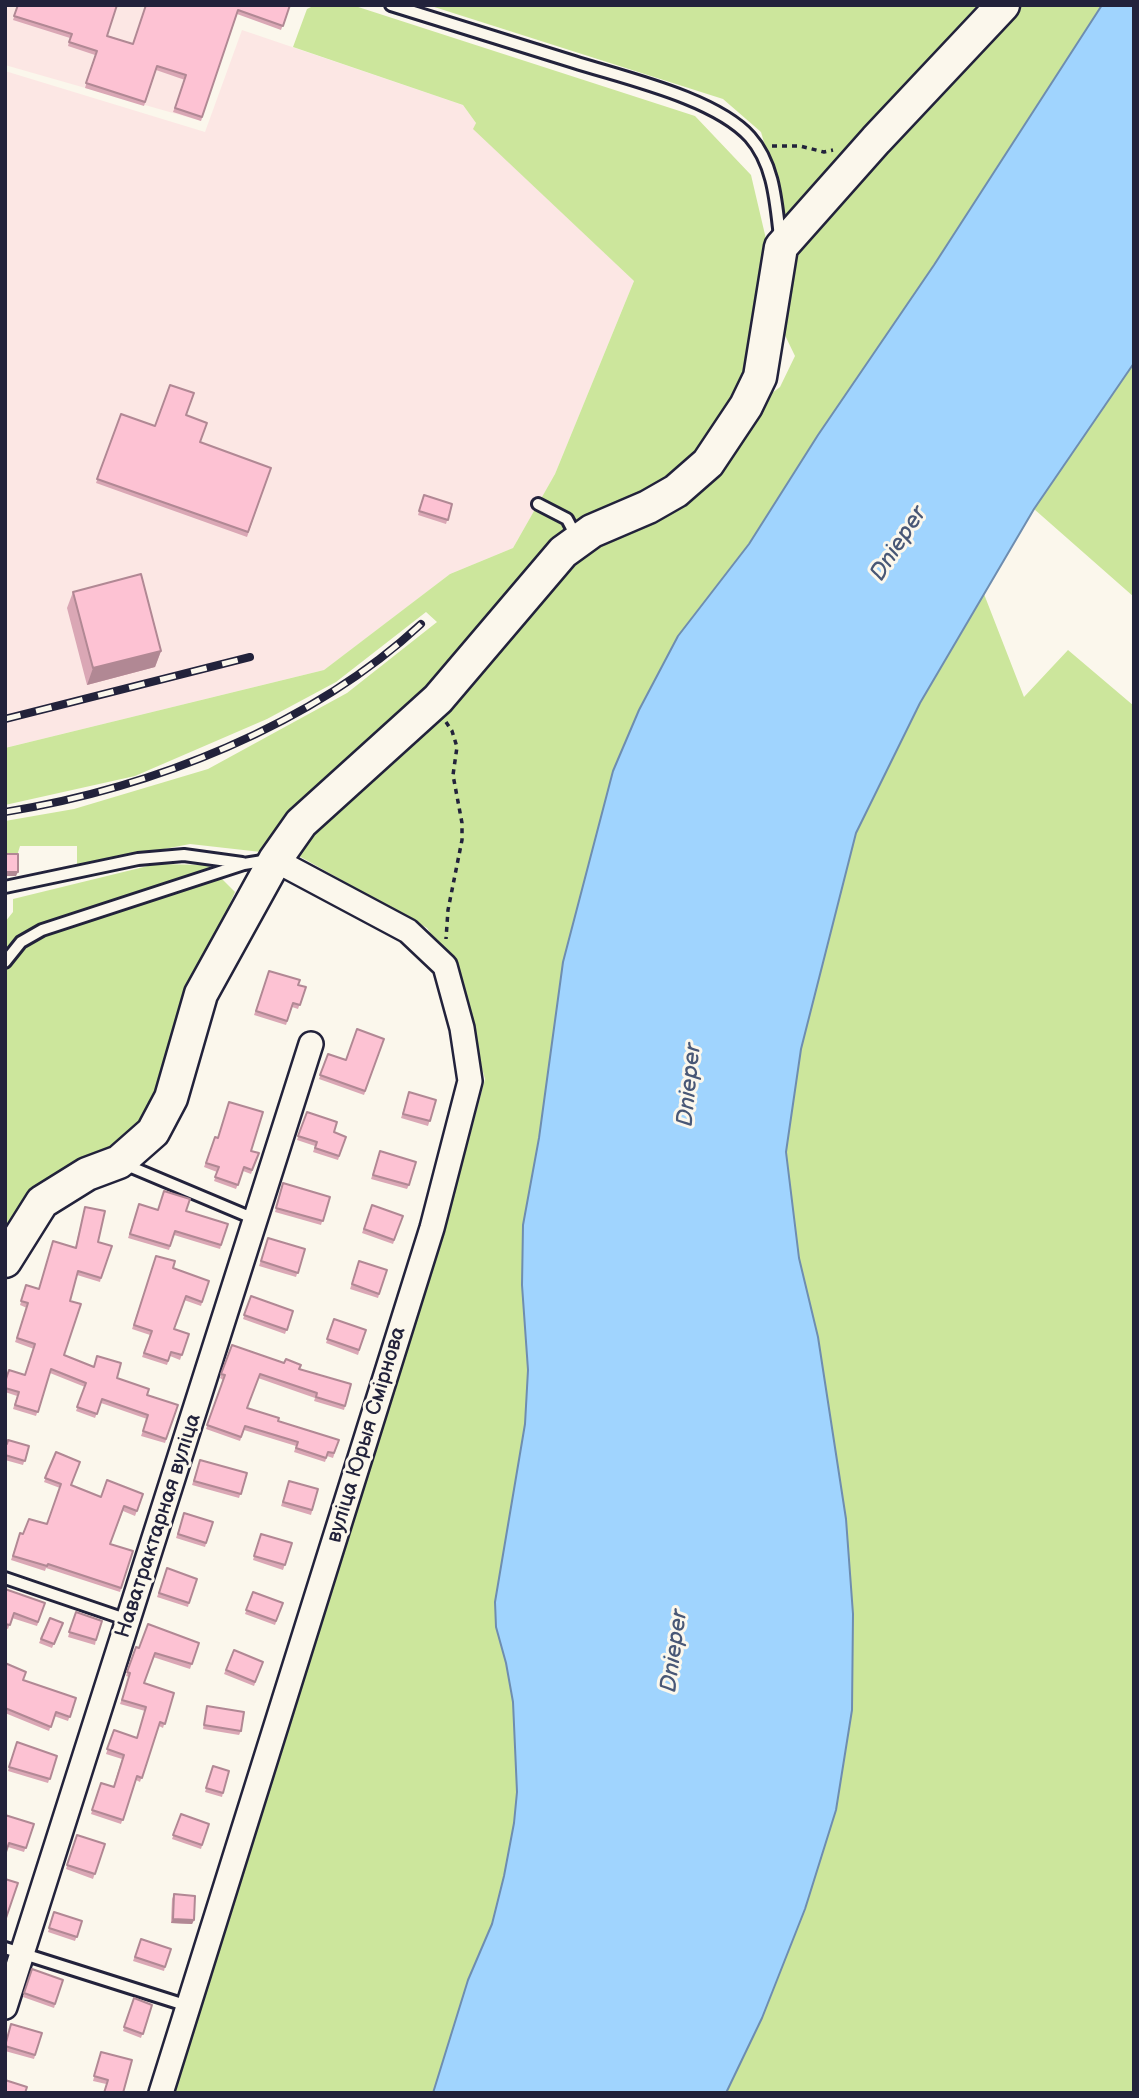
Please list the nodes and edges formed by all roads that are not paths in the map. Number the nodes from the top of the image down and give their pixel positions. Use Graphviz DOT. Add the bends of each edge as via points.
graph roads {
  1 [pos="391,5"];
  2 [pos="1003,5"];
  3 [pos="781,247"];
  4 [pos="538,504"];
  5 [pos="578,541"];
  6 [pos="275,860"];
  7 [pos="244,864"];
  8 [pos="5,887"];
  9 [pos="5,962"];
  10 [pos="311,1044"];
  11 [pos="119,1162"];
  12 [pos="257,1220"];
  13 [pos="5,1261"];
  14 [pos="5,1577"];
  15 [pos="129,1620"];
  16 [pos="14,1951"];
  17 [pos="188,2006"];
  18 [pos="5,2007"];
  19 [pos="161,2093"];
  1 -- 3 [label="lane" via="710,107 748,135 762,152 774,190"];
  2 -- 3 [label="street"];
  3 -- 5 [label="street" via="760,377 708,463 676,491"];
  4 -- 5 [label="lane" via="567,519"];
  5 -- 6 [label="street" via="563,552 438,699 301,823"];
  6 -- 7 [label="lane"];
  6 -- 11 [label="street" via="201,994 171,1098 153,1132"];
  6 -- 17 [label="street, вуліца Юрыя Смірнова" via="408,931 445,966 470,1081 428,1241"];
  7 -- 8 [label="lane" via="184,855 138,859"];
  7 -- 9 [label="lane" via="42,930 21,942"];
  10 -- 12 [label="street, Наватрактарная вуліца"];
  11 -- 12 [label="lane"];
  11 -- 13 [label="street" via="87,1174 42,1202"];
  12 -- 15 [label="street, Наватрактарная вуліца"];
  14 -- 15 [label="lane"];
  15 -- 16 [label="street, Наватрактарная вуліца"];
  16 -- 17 [label="lane"];
  16 -- 18 [label="street, Наватрактарная вуліца"];
  17 -- 19 [label="street, вуліца Юрыя Смірнова"];
}
